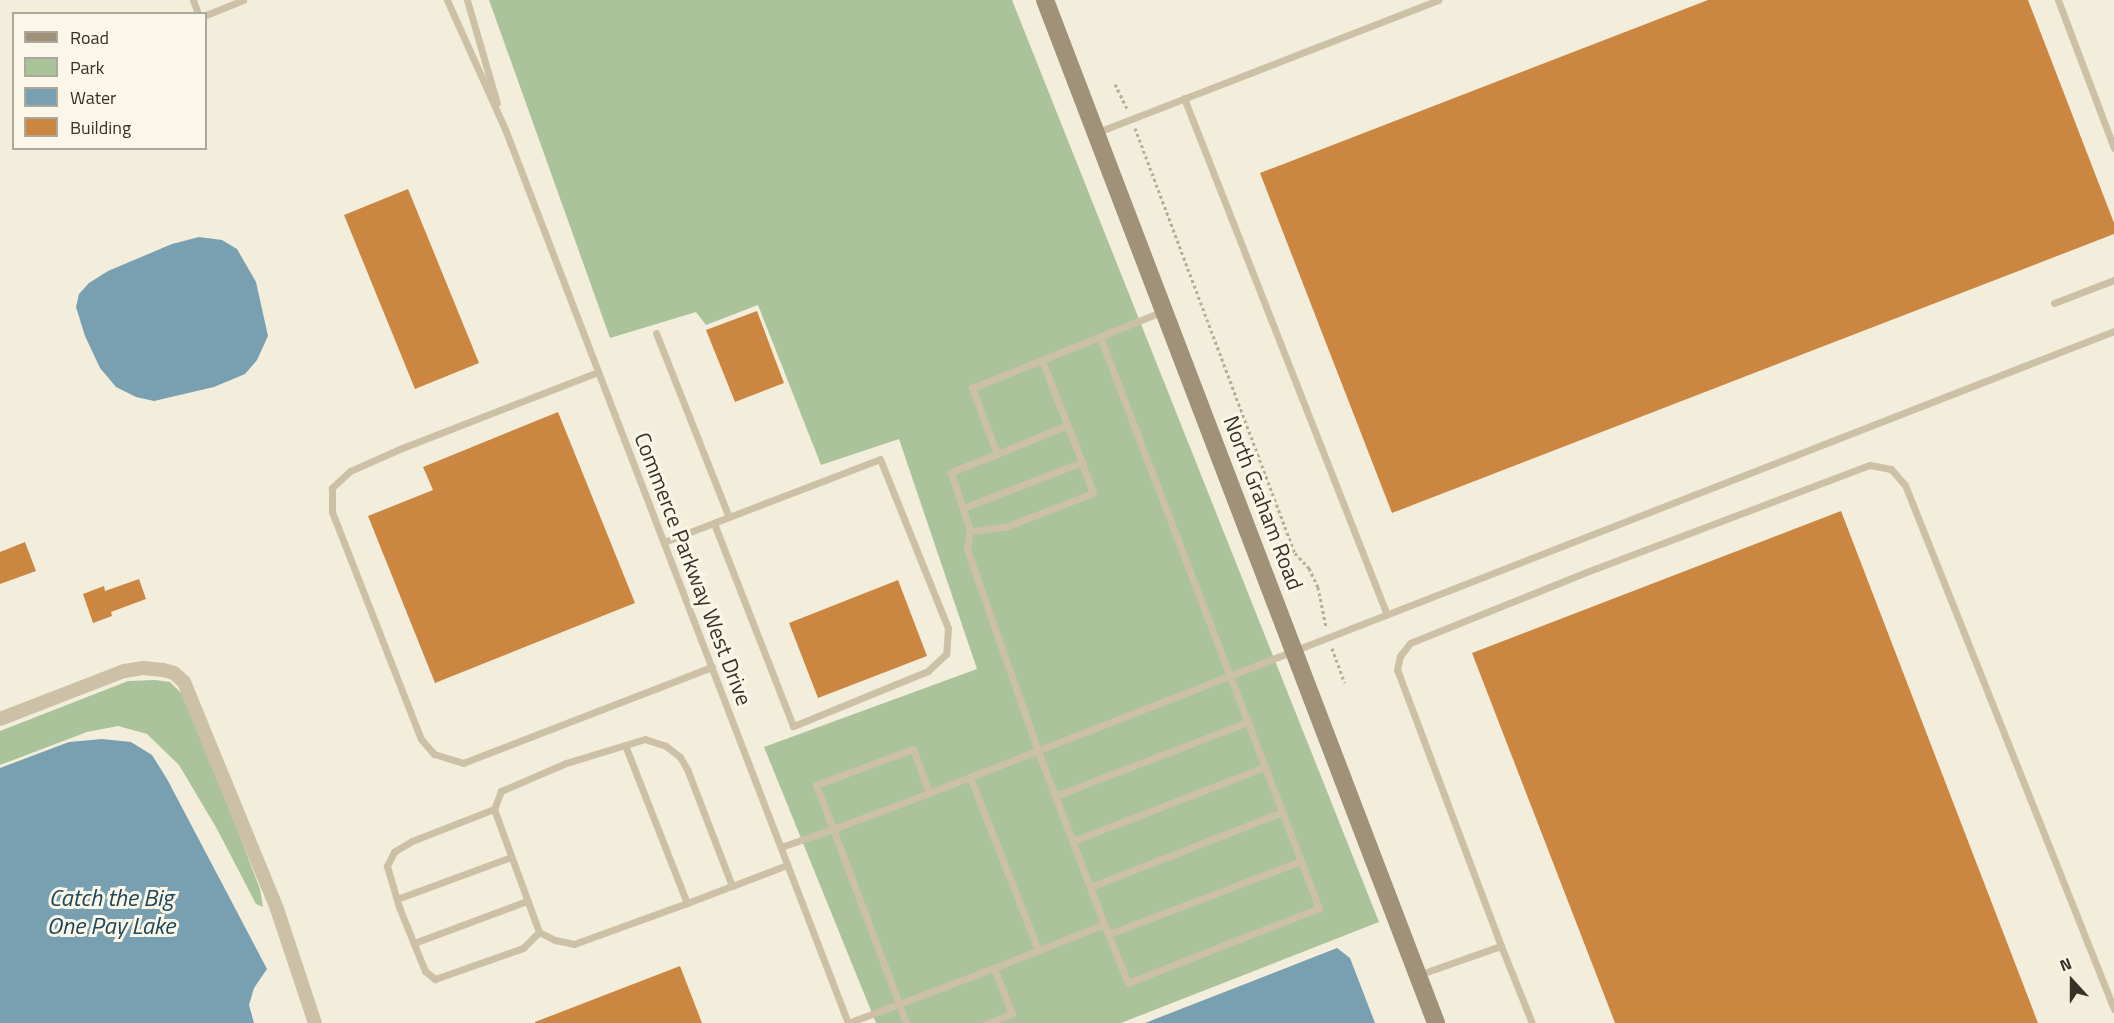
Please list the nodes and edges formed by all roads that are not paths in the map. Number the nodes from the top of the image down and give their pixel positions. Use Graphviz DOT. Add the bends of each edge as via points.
graph roads {
  1 [pos="243,0"];
  2 [pos="447,0"];
  3 [pos="467,0"];
  4 [pos="1045,0"];
  5 [pos="1438,0"];
  6 [pos="2058,0"];
  7 [pos="207,15"];
  8 [pos="1184,98"];
  9 [pos="505,129"];
  10 [pos="1096,133"];
  11 [pos="2114,147"];
  12 [pos="2114,280"];
  13 [pos="2054,303"];
  14 [pos="1164,311"];
  15 [pos="2114,332"];
  16 [pos="656,333"];
  17 [pos="1100,337"];
  18 [pos="1042,361"];
  19 [pos="598,372"];
  20 [pos="1067,425"];
  21 [pos="997,454"];
  22 [pos="1082,462"];
  23 [pos="963,508"];
  24 [pos="729,517"];
  25 [pos="714,523"];
  26 [pos="970,531"];
  27 [pos="664,542"];
  28 [pos="1387,615"];
  29 [pos="1294,651"];
  30 [pos="712,667"];
  31 [pos="1230,676"];
  32 [pos="0,719"];
  33 [pos="1248,722"];
  34 [pos="626,745"];
  35 [pos="1038,751"];
  36 [pos="1265,767"];
  37 [pos="970,777"];
  38 [pos="929,793"];
  39 [pos="1055,796"];
  40 [pos="494,809"];
  41 [pos="1282,812"];
  42 [pos="833,829"];
  43 [pos="1073,841"];
  44 [pos="781,848"];
  45 [pos="511,857"];
  46 [pos="1301,861"];
  47 [pos="788,865"];
  48 [pos="732,886"];
  49 [pos="1090,887"];
  50 [pos="397,899"];
  51 [pos="527,901"];
  52 [pos="687,903"];
  53 [pos="1104,924"];
  54 [pos="538,932"];
  55 [pos="1108,934"];
  56 [pos="414,943"];
  57 [pos="1501,946"];
  58 [pos="1038,950"];
  59 [pos="994,968"];
  60 [pos="1418,975"];
  61 [pos="899,1004"];
  62 [pos="2114,1010"];
  63 [pos="315,1023"];
  64 [pos="848,1023"];
  65 [pos="906,1023"];
  66 [pos="987,1023"];
  67 [pos="1436,1023"];
  68 [pos="1532,1023"];
  1 -- 7 [label="lane"];
  2 -- 9 [label="lane, Commerce Parkway West Drive"];
  3 -- 9 [label="lane, Commerce Parkway West Drive"];
  4 -- 10 [label="street, North Graham Road"];
  5 -- 8 [label="lane"];
  6 -- 11 [label="lane"];
  8 -- 10 [label="lane"];
  8 -- 28 [label="lane"];
  9 -- 19 [label="lane, Commerce Parkway West Drive"];
  10 -- 14 [label="street, North Graham Road"];
  12 -- 13 [label="lane"];
  14 -- 17 [label="lane"];
  14 -- 29 [label="street, North Graham Road"];
  15 -- 28 [label="lane"];
  16 -- 24 [label="lane"];
  17 -- 18 [label="lane"];
  17 -- 31 [label="lane"];
  18 -- 20 [label="lane"];
  18 -- 21 [label="lane" via="972,388"];
  19 -- 27 [label="lane, Commerce Parkway West Drive"];
  19 -- 30 [label="lane" via="350,471 332,488 333,512 341,533 421,739 434,754 463,763"];
  20 -- 21 [label="lane"];
  20 -- 22 [label="lane"];
  21 -- 23 [label="lane" via="951,472"];
  22 -- 23 [label="lane"];
  22 -- 26 [label="lane" via="1093,493 1005,527"];
  23 -- 26 [label="lane"];
  24 -- 25 [label="lane"];
  24 -- 25 [label="lane" via="880,459 948,628 946,654 928,671 793,726"];
  25 -- 27 [label="lane"];
  26 -- 35 [label="lane" via="967,549"];
  27 -- 30 [label="lane, Commerce Parkway West Drive"];
  28 -- 29 [label="lane"];
  29 -- 31 [label="lane"];
  29 -- 60 [label="street, North Graham Road"];
  30 -- 44 [label="lane, Commerce Parkway West Drive"];
  31 -- 33 [label="lane"];
  31 -- 35 [label="lane"];
  32 -- 63 [label="street" via="124,671 163,670 184,682 277,909"];
  33 -- 36 [label="lane"];
  33 -- 39 [label="lane"];
  34 -- 40 [label="lane" via="519,782 501,791"];
  34 -- 48 [label="lane" via="645,739 666,746 680,757"];
  34 -- 52 [label="lane"];
  35 -- 37 [label="lane"];
  35 -- 39 [label="lane"];
  36 -- 41 [label="lane"];
  36 -- 43 [label="lane"];
  37 -- 38 [label="lane"];
  37 -- 58 [label="lane"];
  38 -- 42 [label="lane"];
  38 -- 42 [label="lane" via="913,749 816,785"];
  39 -- 43 [label="lane"];
  40 -- 45 [label="lane"];
  40 -- 50 [label="lane" via="394,852 387,866"];
  41 -- 46 [label="lane"];
  41 -- 49 [label="lane"];
  42 -- 44 [label="lane"];
  42 -- 61 [label="lane"];
  43 -- 49 [label="lane"];
  44 -- 47 [label="lane, Commerce Parkway West Drive"];
  45 -- 50 [label="lane"];
  45 -- 51 [label="lane"];
  46 -- 55 [label="lane"];
  46 -- 55 [label="lane" via="1319,908 1128,983"];
  47 -- 48 [label="lane"];
  47 -- 64 [label="lane, Commerce Parkway West Drive"];
  48 -- 52 [label="lane"];
  49 -- 53 [label="lane"];
  50 -- 56 [label="lane"];
  51 -- 54 [label="lane"];
  51 -- 56 [label="lane"];
  52 -- 54 [label="lane" via="574,944"];
  53 -- 55 [label="lane"];
  53 -- 58 [label="lane"];
  54 -- 56 [label="lane" via="523,948 435,979 425,971"];
  57 -- 60 [label="lane"];
  57 -- 62 [label="lane" via="1397,669 1400,656 1410,643 1870,465 1891,469 1905,485"];
  57 -- 68 [label="lane"];
  58 -- 59 [label="lane"];
  59 -- 61 [label="lane"];
  59 -- 66 [label="lane" via="1012,1014"];
  60 -- 67 [label="street, North Graham Road"];
  61 -- 64 [label="lane"];
  61 -- 65 [label="lane"];
}
